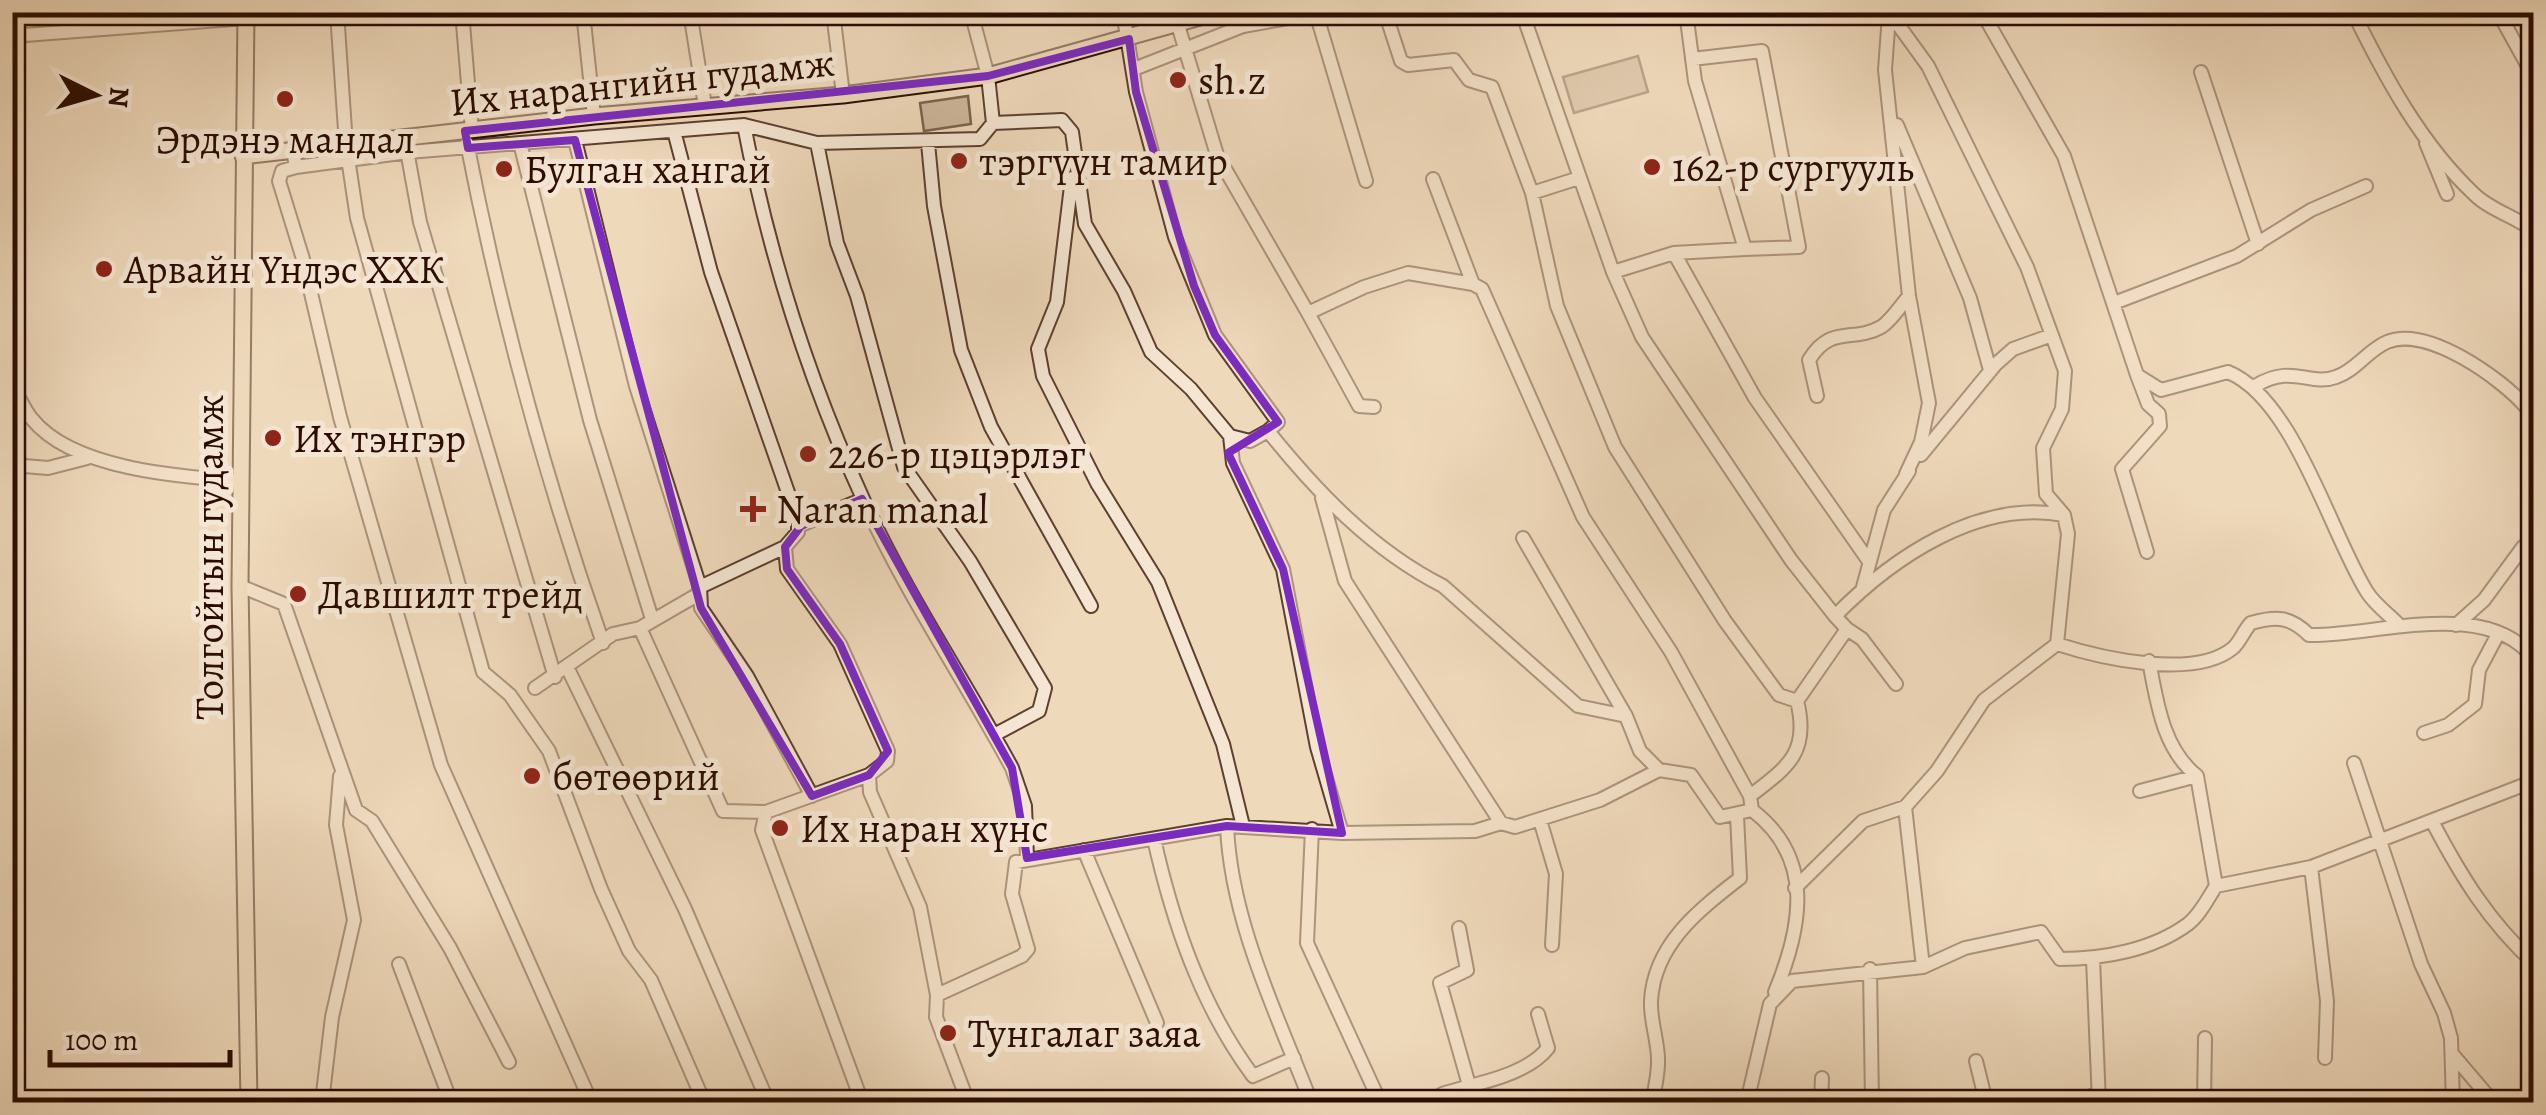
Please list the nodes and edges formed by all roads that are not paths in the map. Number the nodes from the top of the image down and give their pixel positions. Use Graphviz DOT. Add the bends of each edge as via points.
graph roads {
  1 [pos="337,12"];
  2 [pos="462,12"];
  3 [pos="583,12"];
  4 [pos="690,12"];
  5 [pos="834,12"];
  6 [pos="970,12"];
  7 [pos="1123,12"];
  8 [pos="1218,12"];
  9 [pos="1385,12"];
  10 [pos="1522,12"];
  11 [pos="1686,12"];
  12 [pos="1982,12"];
  13 [pos="2353,12"];
  14 [pos="2498,12"];
  15 [pos="1889,13"];
  16 [pos="246,15"];
  17 [pos="1240,19"];
  18 [pos="1178,26"];
  19 [pos="12,36"];
  20 [pos="1130,39"];
  21 [pos="1186,47"];
  22 [pos="1692,59"];
  23 [pos="1134,69"];
  24 [pos="2201,72"];
  25 [pos="988,76"];
  26 [pos="2534,77"];
  27 [pos="843,95"];
  28 [pos="705,106"];
  29 [pos="1892,114"];
  30 [pos="594,116"];
  31 [pos="993,123"];
  32 [pos="744,124"];
  33 [pos="674,131"];
  34 [pos="468,136"];
  35 [pos="2424,136"];
  36 [pos="575,140"];
  37 [pos="817,142"];
  38 [pos="520,143"];
  39 [pos="928,143"];
  40 [pos="406,145"];
  41 [pos="347,153"];
  42 [pos="243,156"];
  43 [pos="295,159"];
  44 [pos="1074,166"];
  45 [pos="1579,178"];
  46 [pos="1433,179"];
  47 [pos="1366,181"];
  48 [pos="2366,186"];
  49 [pos="1532,193"];
  50 [pos="2447,194"];
  51 [pos="2534,231"];
  52 [pos="2258,244"];
  53 [pos="1745,249"];
  54 [pos="1674,254"];
  55 [pos="1613,272"];
  56 [pos="1473,284"];
  57 [pos="1909,296"];
  58 [pos="2114,302"];
  59 [pos="1308,313"];
  60 [pos="2052,334"];
  61 [pos="1990,370"];
  62 [pos="2137,376"];
  63 [pos="12,385"];
  64 [pos="2255,386"];
  65 [pos="1816,396"];
  66 [pos="2534,406"];
  67 [pos="1374,407"];
  68 [pos="1268,431"];
  69 [pos="1230,436"];
  70 [pos="95,457"];
  71 [pos="12,465"];
  72 [pos="1906,474"];
  73 [pos="240,481"];
  74 [pos="1322,498"];
  75 [pos="863,499"];
  76 [pos="2064,515"];
  77 [pos="798,526"];
  78 [pos="1523,538"];
  79 [pos="2523,547"];
  80 [pos="785,548"];
  81 [pos="2147,552"];
  82 [pos="1868,560"];
  83 [pos="240,586"];
  84 [pos="700,586"];
  85 [pos="1863,587"];
  86 [pos="1091,606"];
  87 [pos="1835,616"];
  88 [pos="646,624"];
  89 [pos="2456,625"];
  90 [pos="2400,626"];
  91 [pos="1847,629"];
  92 [pos="2498,634"];
  93 [pos="603,643"];
  94 [pos="2057,644"];
  95 [pos="2531,650"];
  96 [pos="2149,661"];
  97 [pos="568,669"];
  98 [pos="554,677"];
  99 [pos="1896,684"];
  100 [pos="535,688"];
  101 [pos="1797,701"];
  102 [pos="1626,716"];
  103 [pos="2424,733"];
  104 [pos="994,735"];
  105 [pos="2354,763"];
  106 [pos="341,769"];
  107 [pos="1659,770"];
  108 [pos="869,774"];
  109 [pos="2198,776"];
  110 [pos="2534,781"];
  111 [pos="2140,791"];
  112 [pos="812,796"];
  113 [pos="1751,803"];
  114 [pos="1905,807"];
  115 [pos="766,812"];
  116 [pos="1737,816"];
  117 [pos="1540,820"];
  118 [pos="1501,823"];
  119 [pos="2433,823"];
  120 [pos="1227,826"];
  121 [pos="1243,826"];
  122 [pos="1312,829"];
  123 [pos="1342,833"];
  124 [pos="1154,839"];
  125 [pos="2382,842"];
  126 [pos="1084,850"];
  127 [pos="1027,858"];
  128 [pos="2311,867"];
  129 [pos="2216,886"];
  130 [pos="1795,888"];
  131 [pos="1459,928"];
  132 [pos="1552,945"];
  133 [pos="2093,959"];
  134 [pos="2533,963"];
  135 [pos="399,964"];
  136 [pos="1923,967"];
  137 [pos="1870,969"];
  138 [pos="937,995"];
  139 [pos="1770,1004"];
  140 [pos="1538,1014"];
  141 [pos="1157,1024"];
  142 [pos="2205,1038"];
  143 [pos="2453,1054"];
  144 [pos="1294,1058"];
  145 [pos="2324,1058"];
  146 [pos="1976,1060"];
  147 [pos="509,1062"];
  148 [pos="1822,1078"];
  149 [pos="1469,1085"];
  150 [pos="1754,1086"];
  151 [pos="2098,1098"];
  152 [pos="249,1102"];
  153 [pos="322,1102"];
  154 [pos="450,1102"];
  155 [pos="591,1102"];
  156 [pos="704,1102"];
  157 [pos="768,1102"];
  158 [pos="862,1102"];
  159 [pos="968,1102"];
  160 [pos="1311,1102"];
  161 [pos="1380,1102"];
  162 [pos="1444,1102"];
  163 [pos="1653,1102"];
  164 [pos="1747,1102"];
  165 [pos="1765,1102"];
  166 [pos="1822,1102"];
  167 [pos="1872,1102"];
  168 [pos="1986,1102"];
  169 [pos="2077,1102"];
  170 [pos="2204,1102"];
  171 [pos="2453,1102"];
  172 [pos="2493,1102"];
  1 -- 41 [label="street"];
  2 -- 34 [label="street"];
  3 -- 30 [label="street"];
  4 -- 28 [label="street"];
  5 -- 27 [label="street"];
  6 -- 25 [label="street"];
  7 -- 20 [label="street"];
  8 -- 18 [label="main road, Их нарангийн гудамж"];
  9 -- 49 [label="street" via="1401,61 1454,60 1469,80 1492,87"];
  10 -- 45 [label="street"];
  11 -- 22 [label="street"];
  12 -- 58 [label="street" via="2064,156"];
  13 -- 35 [label="street"];
  14 -- 26 [label="street"];
  15 -- 29 [label="street" via="1885,70"];
  15 -- 60 [label="street" via="1928,66 2027,268"];
  16 -- 19 [label="street"];
  16 -- 42 [label="main road, Толгойтын гудамж"];
  17 -- 21 [label="street"];
  17 -- 47 [label="street" via="1310,14 1319,23"];
  18 -- 20 [label="main road, Их нарангийн гудамж"];
  18 -- 21 [label="street"];
  20 -- 23 [label="street"];
  20 -- 25 [label="main road, Их нарангийн гудамж"];
  21 -- 23 [label="street"];
  21 -- 59 [label="street" via="1217,155"];
  22 -- 53 [label="street"];
  22 -- 53 [label="street" via="1762,51 1800,243"];
  23 -- 68 [label="street" via="1175,238 1216,335 1278,422"];
  24 -- 52 [label="street"];
  25 -- 27 [label="main road, Их нарангийн гудамж"];
  25 -- 31 [label="street"];
  27 -- 28 [label="main road, Их нарангийн гудамж"];
  28 -- 30 [label="main road, Их нарангийн гудамж"];
  29 -- 57 [label="street"];
  29 -- 61 [label="street" via="1970,298"];
  30 -- 34 [label="main road, Их нарангийн гудамж"];
  31 -- 39 [label="street" via="980,139"];
  31 -- 44 [label="street" via="1062,120 1072,132"];
  32 -- 33 [label="street"];
  32 -- 37 [label="street"];
  32 -- 75 [label="street" via="798,338"];
  33 -- 36 [label="street"];
  33 -- 77 [label="street" via="711,272"];
  34 -- 38 [label="street"];
  34 -- 40 [label="main road, Их нарангийн гудамж"];
  34 -- 93 [label="street" via="480,220 525,392"];
  35 -- 50 [label="street"];
  35 -- 51 [label="street" via="2477,198"];
  36 -- 38 [label="street"];
  36 -- 84 [label="street" via="636,386"];
  37 -- 39 [label="street"];
  37 -- 104 [label="street" via="838,244 904,467 970,561 1045,688 1040,710"];
  38 -- 88 [label="street"];
  39 -- 86 [label="street" via="961,350 991,427"];
  40 -- 41 [label="main road, Их нарангийн гудамж"];
  40 -- 98 [label="street" via="429,254"];
  41 -- 43 [label="main road, Их нарангийн гудамж"];
  41 -- 156 [label="street" via="357,218 483,672 510,696 549,751 601,889 629,951 651,980"];
  42 -- 43 [label="main road, Их нарангийн гудамж"];
  42 -- 73 [label="main road, Толгойтын гудамж"];
  43 -- 155 [label="street" via="279,181 441,765"];
  44 -- 69 [label="street" via="1084,224 1150,352"];
  44 -- 121 [label="street" via="1056,302 1038,349 1043,376 1158,582 1223,744"];
  45 -- 49 [label="street"];
  45 -- 55 [label="street"];
  46 -- 56 [label="street"];
  48 -- 52 [label="street"];
  49 -- 101 [label="street" via="1556,306 1614,447 1725,621 1779,694"];
  52 -- 58 [label="street"];
  53 -- 54 [label="street"];
  54 -- 55 [label="street"];
  54 -- 82 [label="street" via="1755,398"];
  55 -- 87 [label="street" via="1642,337"];
  56 -- 59 [label="street" via="1408,273"];
  56 -- 113 [label="street" via="1482,290 1583,517 1670,652"];
  57 -- 65 [label="street" via="1880,327 1818,344 1809,360"];
  57 -- 72 [label="street" via="1929,403 1922,442"];
  58 -- 62 [label="street"];
  59 -- 67 [label="street" via="1359,406"];
  60 -- 61 [label="street" via="2013,348"];
  60 -- 76 [label="street" via="2065,371 2062,410 2044,448 2046,494"];
  61 -- 72 [label="street"];
  62 -- 64 [label="street" via="2161,390 2228,372"];
  62 -- 81 [label="street" via="2160,426 2122,469"];
  63 -- 70 [label="street" via="41,428"];
  64 -- 66 [label="street" via="2275,374 2335,378 2388,341 2425,341 2505,382 2526,408"];
  64 -- 90 [label="street" via="2297,449 2368,595"];
  68 -- 69 [label="street" via="1250,442"];
  68 -- 74 [label="street"];
  69 -- 123 [label="street" via="1232,463 1283,569"];
  70 -- 71 [label="street" via="48,468"];
  70 -- 73 [label="street"];
  72 -- 82 [label="street" via="1884,510"];
  73 -- 83 [label="main road, Толгойтын гудамж"];
  74 -- 102 [label="street" via="1416,573 1443,586 1578,706"];
  74 -- 118 [label="street" via="1345,582"];
  75 -- 77 [label="street"];
  75 -- 104 [label="street"];
  76 -- 85 [label="street" via="2002,514 1912,552"];
  76 -- 94 [label="street" via="2068,555 2060,574"];
  77 -- 80 [label="street"];
  78 -- 102 [label="street"];
  79 -- 89 [label="street"];
  80 -- 84 [label="street"];
  80 -- 108 [label="street" via="787,569 840,644 888,751 887,761"];
  82 -- 85 [label="street"];
  83 -- 106 [label="street" via="284,604"];
  83 -- 152 [label="main road, Толгойтын гудамж"];
  84 -- 88 [label="street" via="698,595"];
  84 -- 112 [label="street" via="701,608 747,676"];
  85 -- 87 [label="street"];
  87 -- 91 [label="street"];
  88 -- 93 [label="street"];
  88 -- 115 [label="street" via="723,811"];
  89 -- 90 [label="street"];
  89 -- 92 [label="street"];
  90 -- 96 [label="street" via="2309,635 2296,622 2275,616 2251,623 2235,648 2209,660"];
  91 -- 99 [label="street"];
  91 -- 101 [label="street"];
  92 -- 95 [label="street"];
  92 -- 103 [label="street" via="2479,670 2475,704"];
  93 -- 97 [label="street"];
  94 -- 96 [label="street"];
  94 -- 114 [label="street" via="1984,700"];
  96 -- 109 [label="street" via="2160,717 2179,762"];
  97 -- 98 [label="street"];
  97 -- 157 [label="street" via="685,909"];
  98 -- 100 [label="street"];
  101 -- 113 [label="street" via="1804,728 1795,756"];
  102 -- 107 [label="street" via="1640,751"];
  104 -- 127 [label="street" via="1025,806"];
  105 -- 125 [label="street"];
  106 -- 147 [label="street" via="356,810 372,821 450,948"];
  106 -- 153 [label="street" via="336,825 354,920"];
  107 -- 116 [label="street" via="1691,776 1720,818"];
  107 -- 117 [label="street" via="1623,791"];
  108 -- 112 [label="street"];
  108 -- 138 [label="street" via="870,792 920,907"];
  109 -- 111 [label="street"];
  109 -- 129 [label="street"];
  110 -- 119 [label="street"];
  112 -- 115 [label="street"];
  113 -- 116 [label="street"];
  113 -- 130 [label="street" via="1790,851"];
  114 -- 130 [label="street" via="1863,821"];
  114 -- 136 [label="street"];
  115 -- 158 [label="street" via="762,830"];
  116 -- 163 [label="street" via="1740,878 1688,918 1654,982"];
  117 -- 118 [label="street" via="1515,827"];
  117 -- 132 [label="street" via="1556,874"];
  118 -- 123 [label="street" via="1475,831"];
  119 -- 125 [label="street"];
  119 -- 134 [label="street" via="2504,938"];
  120 -- 121 [label="street"];
  120 -- 124 [label="street"];
  120 -- 144 [label="street" via="1252,949"];
  121 -- 122 [label="street"];
  122 -- 123 [label="street"];
  122 -- 161 [label="street" via="1307,943"];
  124 -- 126 [label="street"];
  124 -- 144 [label="street" via="1199,986 1232,1048 1253,1076"];
  125 -- 128 [label="street"];
  125 -- 143 [label="street"];
  126 -- 127 [label="street"];
  126 -- 141 [label="street"];
  127 -- 138 [label="street" via="1016,862 1012,894 1028,948"];
  128 -- 129 [label="street"];
  128 -- 145 [label="street" via="2327,1001"];
  129 -- 133 [label="street" via="2191,922 2150,944"];
  130 -- 139 [label="street" via="1794,946"];
  131 -- 149 [label="street" via="1467,970 1440,983"];
  133 -- 136 [label="street" via="2060,959 2042,932 1964,948"];
  133 -- 151 [label="street"];
  135 -- 154 [label="street"];
  136 -- 137 [label="street"];
  137 -- 139 [label="street" via="1792,980"];
  137 -- 167 [label="street"];
  138 -- 159 [label="street" via="936,1017"];
  139 -- 150 [label="street"];
  140 -- 149 [label="street" via="1548,1048 1540,1058"];
  142 -- 170 [label="street"];
  143 -- 171 [label="street"];
  143 -- 172 [label="street"];
  144 -- 160 [label="street"];
  146 -- 168 [label="street"];
  148 -- 166 [label="street"];
  149 -- 162 [label="street" via="1442,1094"];
  150 -- 164 [label="street"];
  150 -- 165 [label="street"];
  151 -- 169 [label="street"];
}
